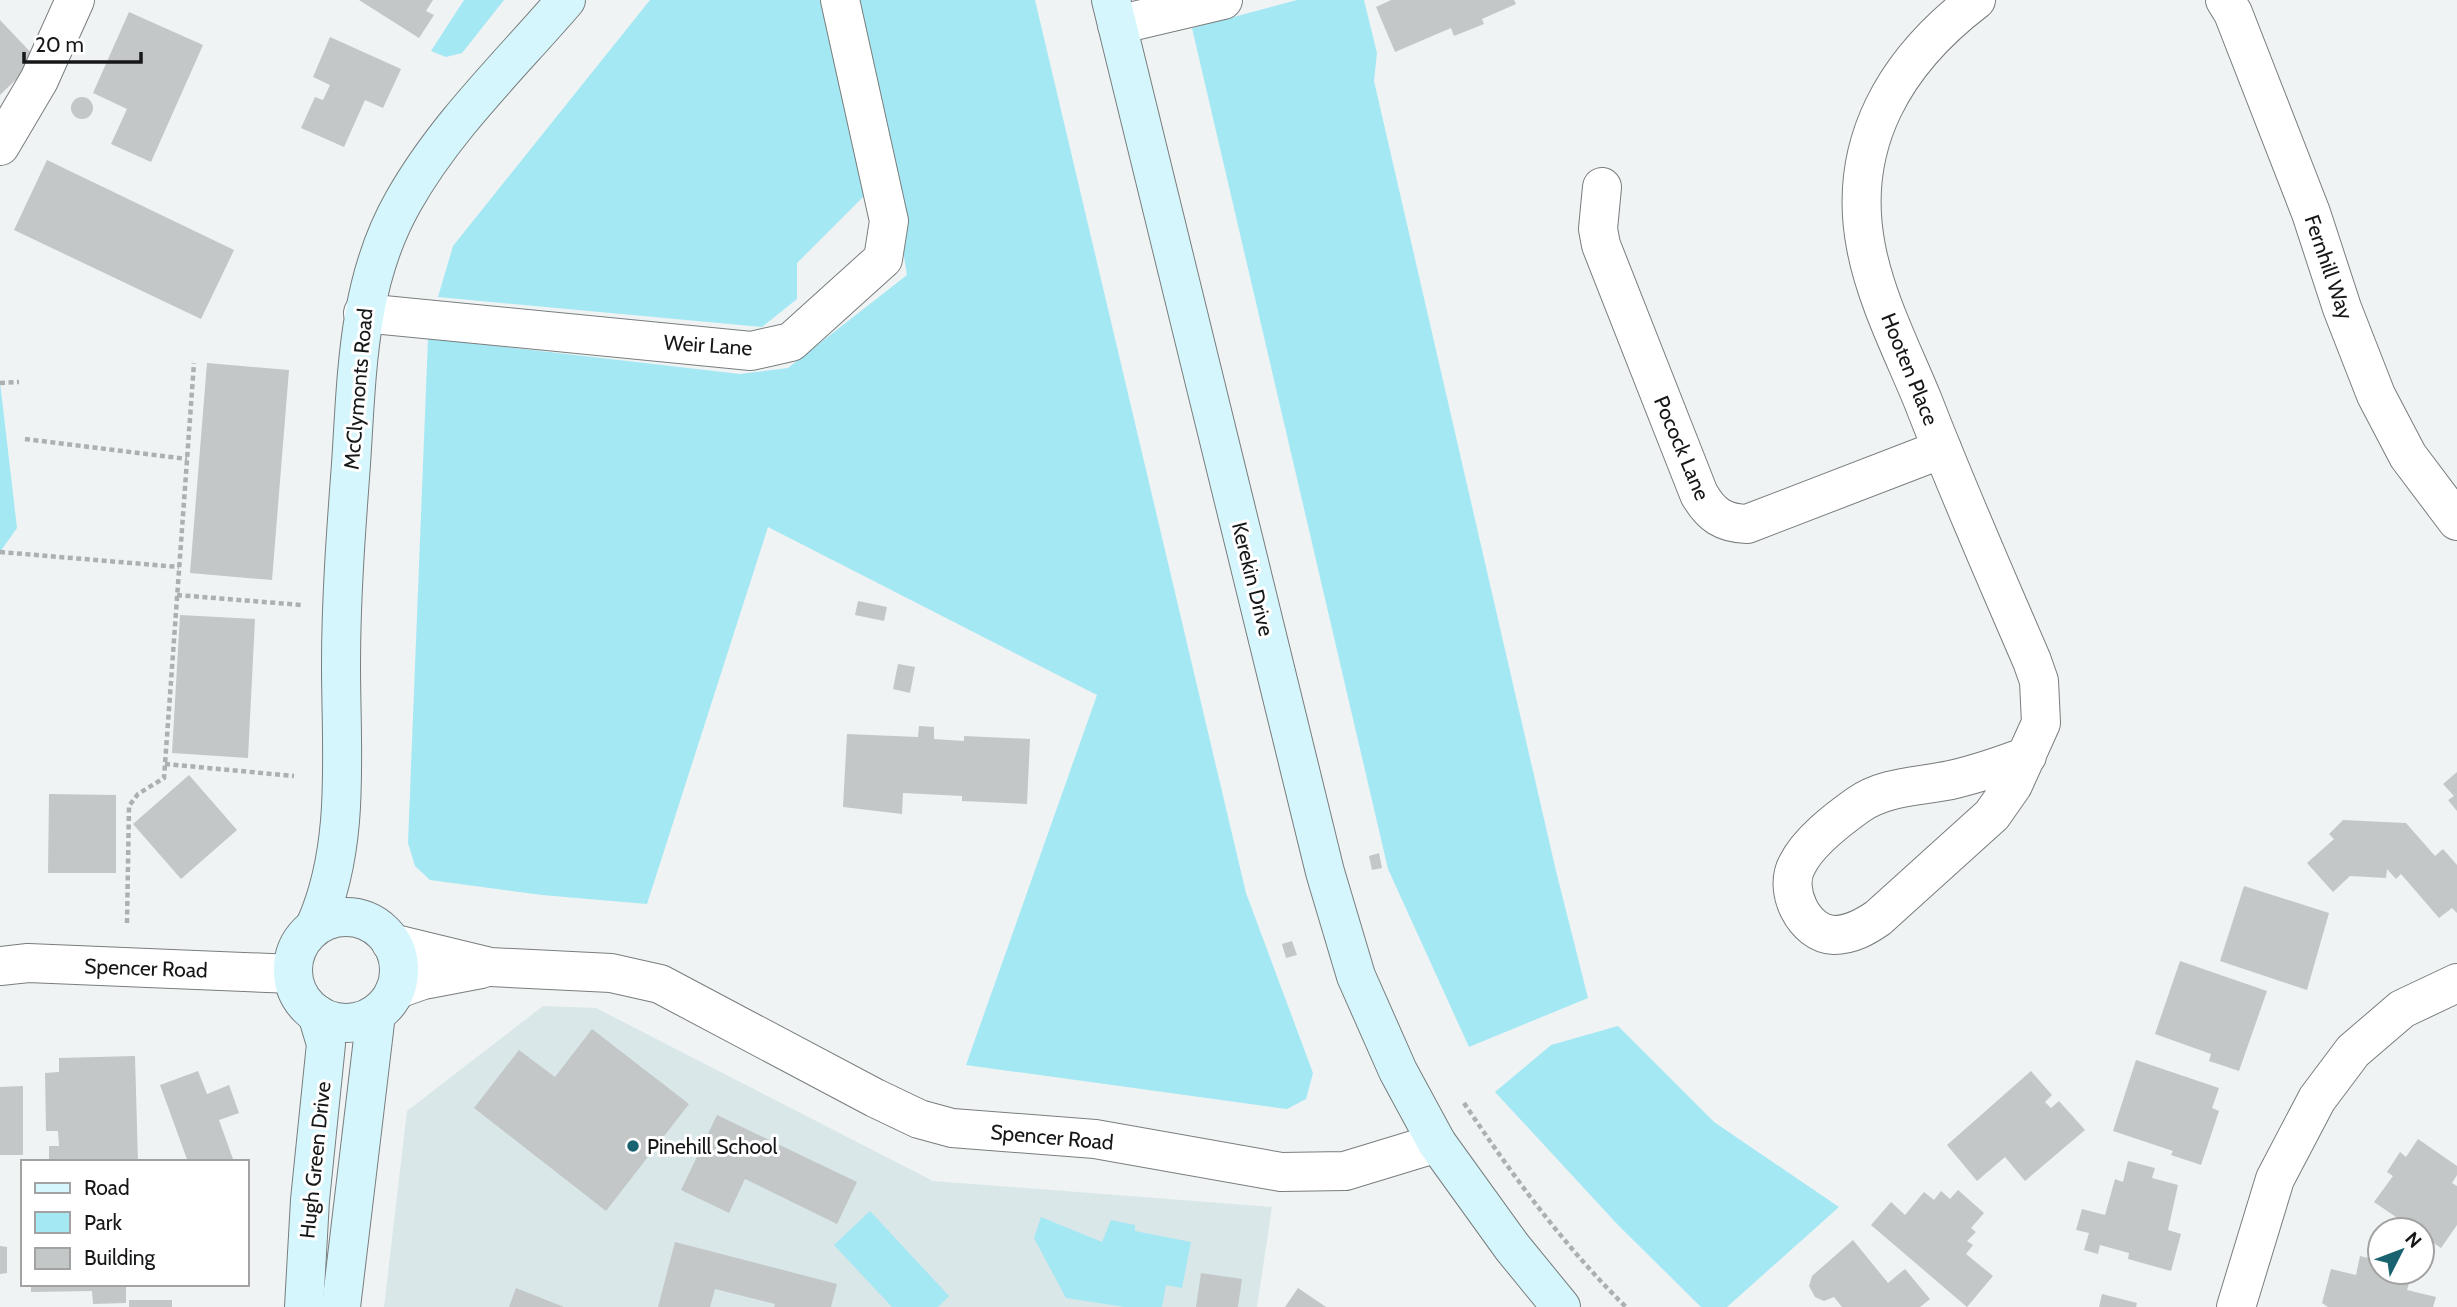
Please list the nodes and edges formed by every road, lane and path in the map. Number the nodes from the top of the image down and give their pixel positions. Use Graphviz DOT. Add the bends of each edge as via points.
graph roads {
  1 [pos="75,0"];
  2 [pos="566,0"];
  3 [pos="841,0"];
  4 [pos="1223,0"];
  5 [pos="1976,0"];
  6 [pos="2240,4"];
  7 [pos="1114,12"];
  8 [pos="0,146"];
  9 [pos="1602,187"];
  10 [pos="363,313"];
  11 [pos="194,363"];
  12 [pos="19,382"];
  13 [pos="0,383"];
  14 [pos="25,439"];
  15 [pos="1942,449"];
  16 [pos="187,459"];
  17 [pos="2457,522"];
  18 [pos="0,552"];
  19 [pos="179,567"];
  20 [pos="177,595"];
  21 [pos="302,605"];
  22 [pos="2026,756"];
  23 [pos="165,764"];
  24 [pos="294,776"];
  25 [pos="339,843"];
  26 [pos="127,923"];
  27 [pos="316,926"];
  28 [pos="379,932"];
  29 [pos="0,966"];
  30 [pos="490,967"];
  31 [pos="293,974"];
  32 [pos="2457,983"];
  33 [pos="386,1002"];
  34 [pos="317,1014"];
  35 [pos="1464,1103"];
  36 [pos="1437,1143"];
  37 [pos="304,1307"];
  38 [pos="341,1307"];
  39 [pos="1561,1307"];
  40 [pos="1626,1307"];
  41 [pos="2236,1307"];
  1 -- 8 [label="street" via="39,80"];
  2 -- 10 [label="main road, McClymonts Road" via="432,155 381,246"];
  3 -- 10 [label="street, Weir Lane" via="889,221 883,259 791,342 751,351"];
  4 -- 7 [label="street"];
  5 -- 15 [label="street, Hooten Place" via="1943,25 1890,91 1870,139 1863,188 1866,247 1877,285"];
  6 -- 17 [label="street, Fernhill Way" via="2342,309 2376,395 2408,456"];
  7 -- 36 [label="main road, Kerekin Drive" via="1325,872 1356,976 1398,1071"];
  9 -- 15 [label="street, Pocock Lane" via="1601,245 1699,494 1719,519 1748,524"];
  10 -- 25 [label="main road, McClymonts Road" via="341,608"];
  11 -- 16 [label="path"];
  12 -- 13 [label="path"];
  14 -- 16 [label="path"];
  15 -- 22 [label="street, Hooten Place" via="2039,681 2041,723"];
  16 -- 19 [label="path"];
  18 -- 19 [label="path"];
  19 -- 20 [label="path"];
  20 -- 21 [label="path"];
  20 -- 23 [label="path"];
  22 -- 22 [label="street, Hooten Place" via="1992,815 1878,918 1863,928 1831,935 1808,921 1793,893 1796,866 1844,815 1872,796 1953,780"];
  23 -- 24 [label="path"];
  23 -- 26 [label="path" via="164,778 138,794 130,806"];
  25 -- 27 [label="main road, McClymonts Road"];
  25 -- 28 [label="main road, McClymonts Road" via="352,889"];
  27 -- 28 [label="main road" via="351,917"];
  27 -- 31 [label="main road" via="303,939"];
  28 -- 30 [label="street, Spencer Road"];
  28 -- 33 [label="main road" via="398,958"];
  29 -- 31 [label="street, Spencer Road" via="28,963"];
  30 -- 33 [label="street, Spencer Road" via="423,980"];
  30 -- 36 [label="street, Spencer Road" via="611,973 660,984 875,1098 919,1119 952,1128 1095,1139 1281,1172 1345,1171"];
  31 -- 34 [label="main road" via="304,1003"];
  32 -- 41 [label="street" via="2402,1009 2353,1051 2317,1099 2275,1179"];
  33 -- 34 [label="main road" via="347,1023"];
  33 -- 38 [label="main road, Hugh Green Drive" via="352,1192"];
  34 -- 37 [label="main road, Hugh Green Drive" via="326,1044"];
  35 -- 40 [label="path" via="1541,1214"];
  36 -- 39 [label="main road"];
}
